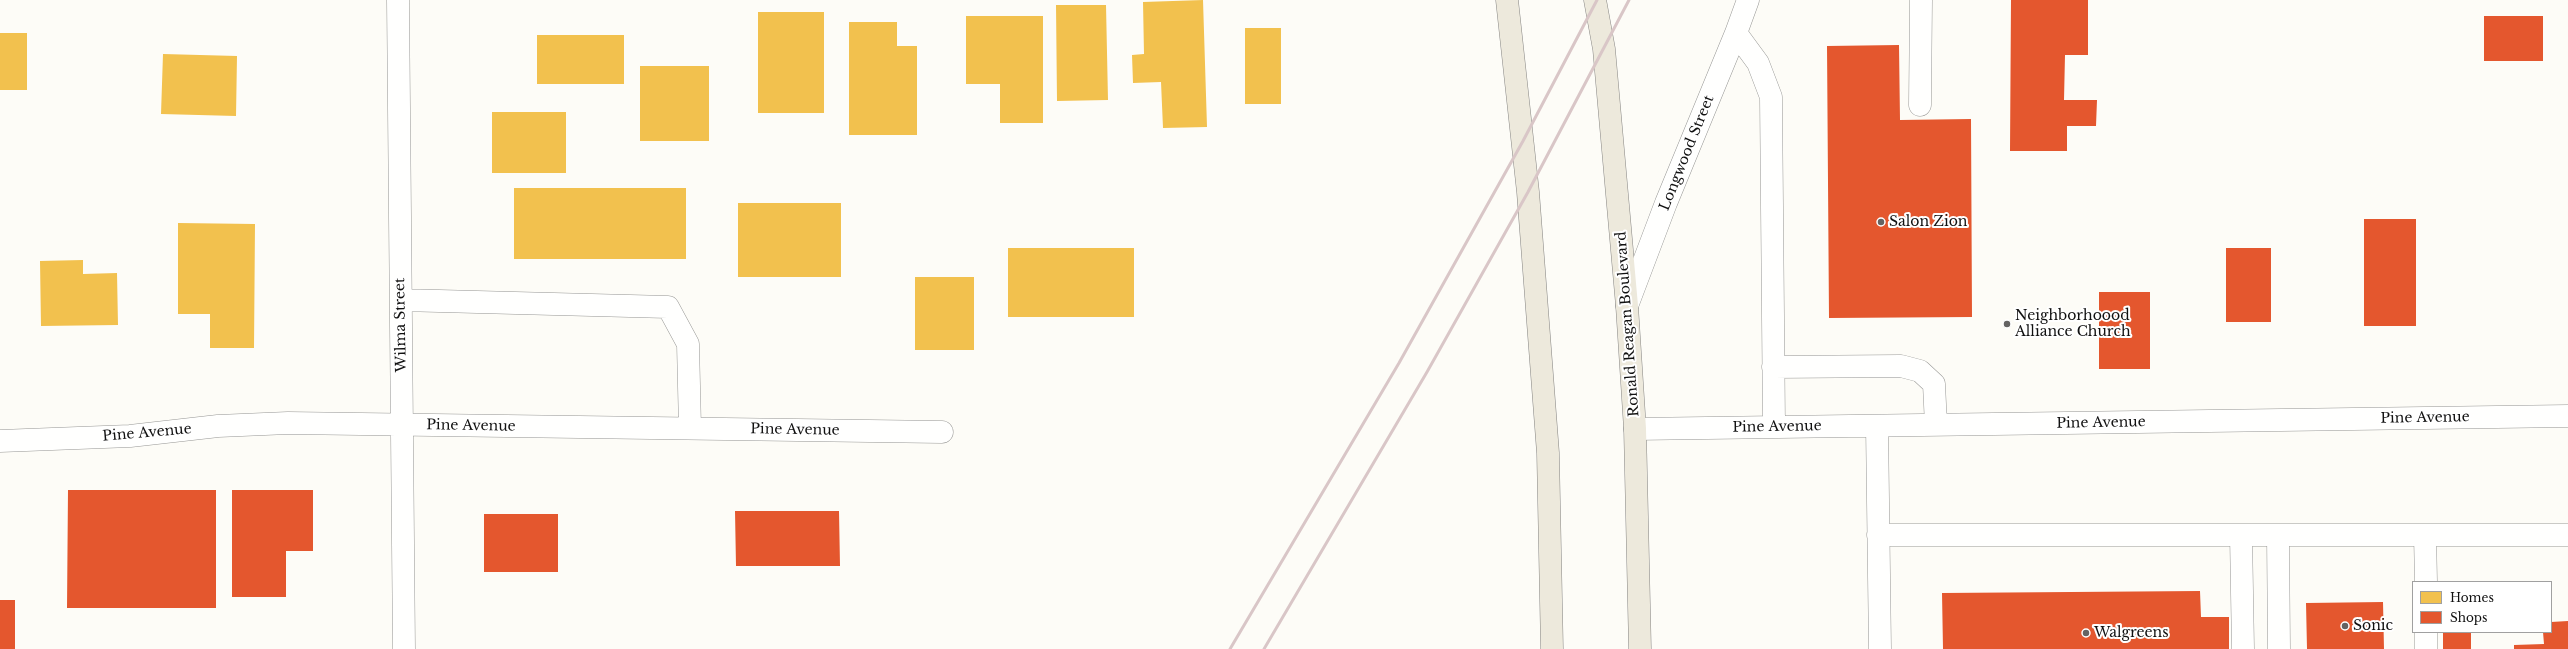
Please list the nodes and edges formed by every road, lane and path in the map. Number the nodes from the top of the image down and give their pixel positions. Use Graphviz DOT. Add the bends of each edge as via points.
graph roads {
  1 [pos="398,0"];
  2 [pos="1507,0"];
  3 [pos="1595,0"];
  4 [pos="1748,0"];
  5 [pos="1921,0"];
  6 [pos="1736,33"];
  7 [pos="1920,105"];
  8 [pos="401,300"];
  9 [pos="1627,306"];
  10 [pos="1773,367"];
  11 [pos="2568,416"];
  12 [pos="1936,425"];
  13 [pos="402,426"];
  14 [pos="1774,426"];
  15 [pos="1877,426"];
  16 [pos="690,428"];
  17 [pos="1635,429"];
  18 [pos="942,432"];
  19 [pos="0,441"];
  20 [pos="2241,534"];
  21 [pos="2278,534"];
  22 [pos="2425,534"];
  23 [pos="2568,534"];
  24 [pos="1878,535"];
  25 [pos="2426,581"];
  26 [pos="2426,633"];
  27 [pos="404,649"];
  28 [pos="1552,649"];
  29 [pos="1640,649"];
  30 [pos="1880,649"];
  31 [pos="2244,649"];
  32 [pos="2279,649"];
  33 [pos="2426,649"];
  1 -- 8 [label="street, Wilma Street"];
  2 -- 28 [label="main road" via="1527,184 1548,452"];
  3 -- 9 [label="main road, Ronald Reagan Boulevard" via="1604,49"];
  4 -- 6 [label="street, Longwood Street"];
  5 -- 7 [label="street"];
  6 -- 9 [label="street, Longwood Street"];
  6 -- 10 [label="street" via="1758,63 1771,97"];
  8 -- 13 [label="street, Wilma Street"];
  8 -- 16 [label="street" via="668,307 688,344"];
  9 -- 17 [label="main road, Ronald Reagan Boulevard"];
  10 -- 12 [label="street" via="1901,366 1920,371 1934,384"];
  10 -- 14 [label="street"];
  11 -- 12 [label="street, Pine Avenue"];
  12 -- 15 [label="street, Pine Avenue"];
  13 -- 16 [label="street, Pine Avenue"];
  13 -- 19 [label="street, Pine Avenue" via="288,423 218,426 123,437"];
  13 -- 27 [label="street, Wilma Street"];
  14 -- 15 [label="street, Pine Avenue"];
  14 -- 17 [label="street, Pine Avenue"];
  15 -- 24 [label="street"];
  16 -- 18 [label="street, Pine Avenue"];
  17 -- 29 [label="main road, Ronald Reagan Boulevard"];
  20 -- 21 [label="street"];
  20 -- 24 [label="street"];
  20 -- 31 [label="street"];
  21 -- 22 [label="street"];
  21 -- 32 [label="street"];
  22 -- 23 [label="street"];
  22 -- 25 [label="street"];
  24 -- 30 [label="street"];
  26 -- 33 [label="street"];
}
